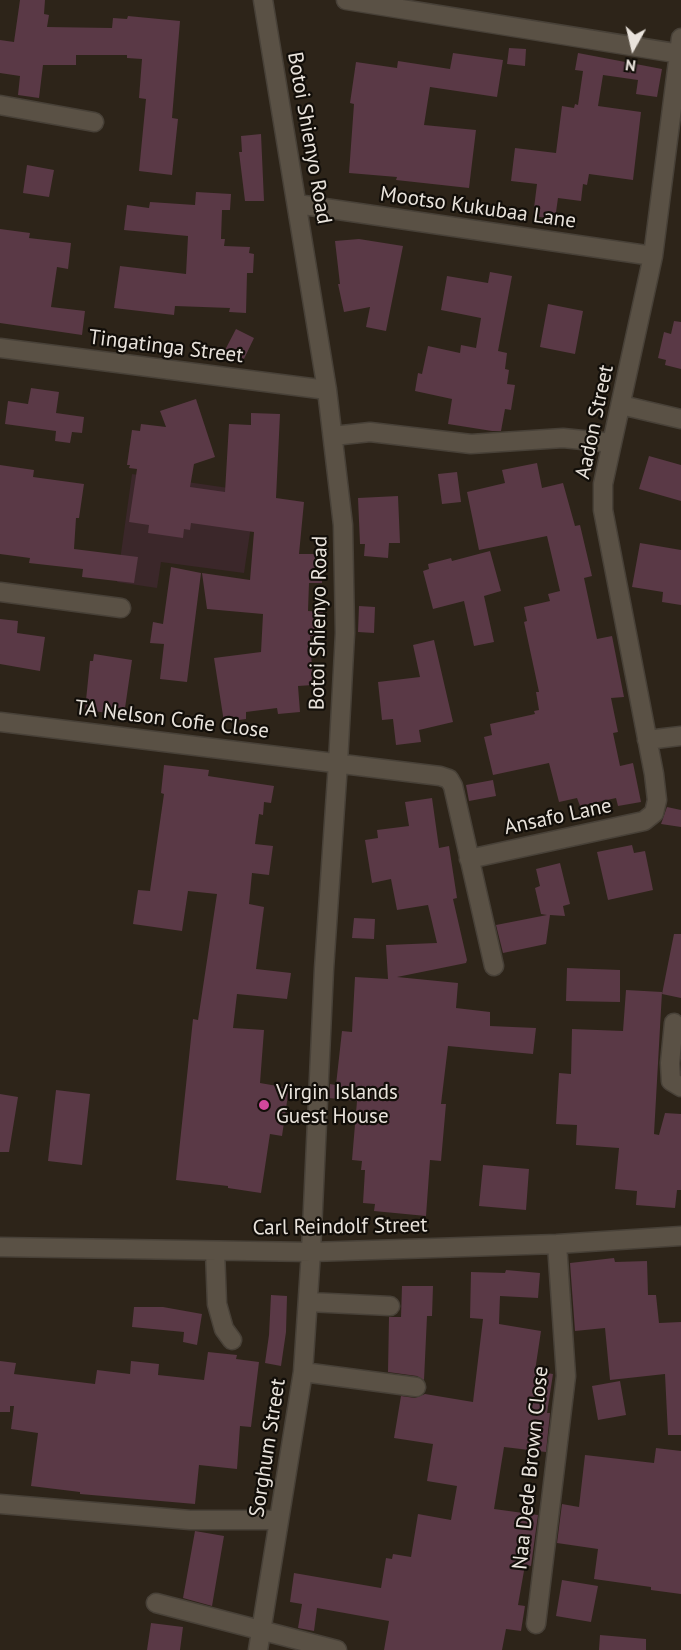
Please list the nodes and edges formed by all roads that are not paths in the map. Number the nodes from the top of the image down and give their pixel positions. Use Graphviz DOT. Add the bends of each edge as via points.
graph roads {
  1 [pos="262,0"];
  2 [pos="346,0"];
  3 [pos="680,49"];
  4 [pos="0,105"];
  5 [pos="94,122"];
  6 [pos="297,204"];
  7 [pos="653,256"];
  8 [pos="0,348"];
  9 [pos="327,390"];
  10 [pos="621,405"];
  11 [pos="681,419"];
  12 [pos="333,436"];
  13 [pos="612,443"];
  14 [pos="0,592"];
  15 [pos="121,609"];
  16 [pos="0,722"];
  17 [pos="681,736"];
  18 [pos="647,740"];
  19 [pos="338,763"];
  20 [pos="654,813"];
  21 [pos="469,859"];
  22 [pos="494,966"];
  23 [pos="674,1023"];
  24 [pos="681,1087"];
  25 [pos="681,1236"];
  26 [pos="557,1244"];
  27 [pos="0,1247"];
  28 [pos="215,1251"];
  29 [pos="311,1252"];
  30 [pos="308,1302"];
  31 [pos="390,1306"];
  32 [pos="232,1340"];
  33 [pos="303,1372"];
  34 [pos="416,1386"];
  35 [pos="0,1504"];
  36 [pos="279,1520"];
  37 [pos="156,1603"];
  38 [pos="536,1623"];
  39 [pos="261,1629"];
  40 [pos="258,1650"];
  41 [pos="338,1650"];
  1 -- 6 [label="street, Botoi Shienyo Road"];
  2 -- 3 [label="street"];
  3 -- 7 [label="street, Aadon Street"];
  4 -- 5 [label="street"];
  6 -- 7 [label="street, Mootso Kukubaa Lane"];
  6 -- 9 [label="street, Botoi Shienyo Road"];
  7 -- 10 [label="street, Aadon Street"];
  8 -- 9 [label="street, Tingatinga Street"];
  9 -- 12 [label="street, Botoi Shienyo Road"];
  10 -- 11 [label="street"];
  10 -- 13 [label="street, Aadon Street"];
  12 -- 13 [label="street" via="370,432 471,444 563,438"];
  12 -- 19 [label="street, Botoi Shienyo Road" via="343,525 345,633"];
  13 -- 18 [label="street, Aadon Street" via="603,483 603,510"];
  14 -- 15 [label="street"];
  16 -- 19 [label="street, TA Nelson Cofie Close"];
  17 -- 18 [label="street"];
  18 -- 20 [label="street, Aadon Street" via="657,800"];
  19 -- 21 [label="street, TA Nelson Cofie Close" via="449,779"];
  19 -- 29 [label="street, Botoi Shienyo Road"];
  20 -- 21 [label="street, Ansafo Lane" via="644,821"];
  21 -- 22 [label="street"];
  23 -- 24 [label="street" via="671,1081"];
  25 -- 26 [label="street, Carl Reindolf Street"];
  26 -- 29 [label="street, Carl Reindolf Street"];
  26 -- 38 [label="street, Naa Dede Brown Close" via="566,1376"];
  27 -- 28 [label="street, Carl Reindolf Street"];
  28 -- 29 [label="street, Carl Reindolf Street"];
  28 -- 32 [label="street" via="217,1304 224,1329"];
  29 -- 30 [label="street, Sorghum Street"];
  30 -- 31 [label="street"];
  30 -- 33 [label="street, Sorghum Street"];
  33 -- 34 [label="street"];
  33 -- 36 [label="street, Sorghum Street"];
  35 -- 36 [label="street" via="190,1520"];
  36 -- 39 [label="street, Sorghum Street"];
  37 -- 39 [label="street"];
  39 -- 40 [label="street, Sorghum Street"];
  39 -- 41 [label="street"];
}
